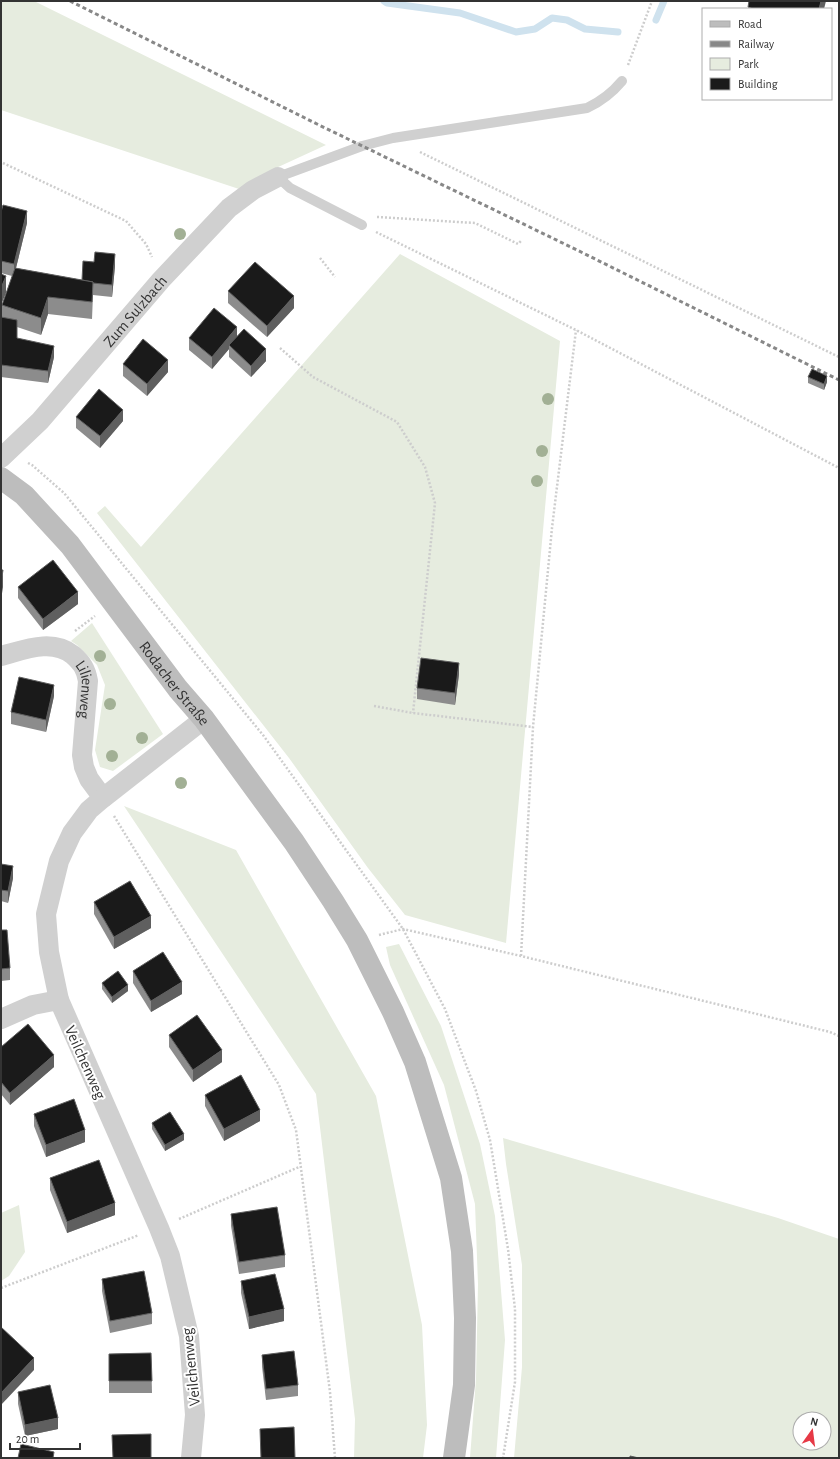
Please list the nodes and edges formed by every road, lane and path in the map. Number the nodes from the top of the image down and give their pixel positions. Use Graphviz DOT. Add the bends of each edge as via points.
graph roads {
  1 [pos="652,1"];
  2 [pos="622,81"];
  3 [pos="393,138"];
  4 [pos="3,163"];
  5 [pos="278,176"];
  6 [pos="362,225"];
  7 [pos="521,241"];
  8 [pos="320,258"];
  9 [pos="335,277"];
  10 [pos="161,280"];
  11 [pos="576,330"];
  12 [pos="280,348"];
  13 [pos="839,356"];
  14 [pos="4,455"];
  15 [pos="839,468"];
  16 [pos="1,478"];
  17 [pos="97,614"];
  18 [pos="55,646"];
  19 [pos="1,656"];
  20 [pos="374,706"];
  21 [pos="413,714"];
  22 [pos="204,719"];
  23 [pos="533,727"];
  24 [pos="103,798"];
  25 [pos="403,929"];
  26 [pos="357,940"];
  27 [pos="520,956"];
  28 [pos="59,1000"];
  29 [pos="1,1019"];
  30 [pos="839,1036"];
  31 [pos="191,1458"];
  32 [pos="335,1458"];
  33 [pos="454,1458"];
  34 [pos="503,1458"];
  1 -- 2 [label="path"];
  2 -- 3 [label="lane" via="602,101 587,108"];
  3 -- 5 [label="lane" via="362,146"];
  3 -- 13 [label="path"];
  4 -- 10 [label="path" via="126,221 146,244"];
  5 -- 6 [label="lane" via="290,188"];
  5 -- 10 [label="street, Zum Sulzbach" via="229,208"];
  6 -- 7 [label="path" via="366,216 475,223 518,244"];
  6 -- 11 [label="path"];
  8 -- 9 [label="path"];
  10 -- 14 [label="street, Zum Sulzbach" via="40,421"];
  11 -- 15 [label="path"];
  11 -- 23 [label="path" via="552,528"];
  12 -- 21 [label="path" via="313,377 397,422 425,467 435,503"];
  14 -- 25 [label="path" via="32,465 64,493 263,735"];
  16 -- 22 [label="street, Rodacher Straße" via="24,495 70,545 178,689"];
  17 -- 18 [label="path"];
  18 -- 19 [label="street, Lilienweg" via="44,646"];
  18 -- 24 [label="street, Lilienweg" via="66,649 81,662 86,671 88,681 82,755 89,779"];
  20 -- 21 [label="path"];
  21 -- 23 [label="path"];
  22 -- 24 [label="street, Veilchenweg"];
  22 -- 26 [label="street, Rodacher Straße" via="294,842"];
  23 -- 27 [label="path"];
  24 -- 28 [label="street, Veilchenweg" via="89,810 72,833 59,861 46,914 49,952"];
  24 -- 32 [label="path" via="279,1085 296,1130 330,1392"];
  25 -- 26 [label="path"];
  25 -- 27 [label="path"];
  25 -- 34 [label="path" via="445,1009 476,1091 490,1140 516,1309 515,1382"];
  26 -- 33 [label="street, Rodacher Straße" via="416,1062 451,1178 462,1251 466,1318 464,1385"];
  27 -- 30 [label="path"];
  28 -- 29 [label="street" via="33,1005"];
  28 -- 31 [label="street, Veilchenweg" via="170,1256 189,1336 195,1415"];
}
